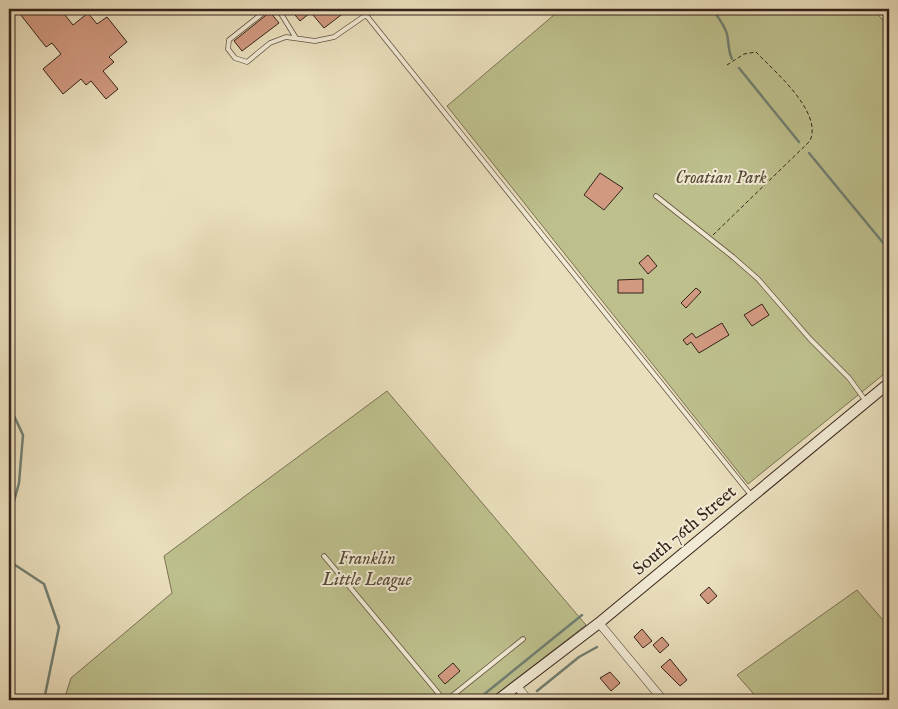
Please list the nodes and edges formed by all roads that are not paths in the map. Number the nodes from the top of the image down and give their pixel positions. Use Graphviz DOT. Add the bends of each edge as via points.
graph roads {
  1 [pos="268,9"];
  2 [pos="278,9"];
  3 [pos="374,9"];
  4 [pos="366,15"];
  5 [pos="296,38"];
  6 [pos="656,196"];
  7 [pos="889,383"];
  8 [pos="867,402"];
  9 [pos="752,496"];
  10 [pos="324,556"];
  11 [pos="599,623"];
  12 [pos="523,639"];
  13 [pos="517,686"];
  14 [pos="445,700"];
  15 [pos="498,700"];
  16 [pos="528,700"];
  17 [pos="663,700"];
  1 -- 5 [label="lane" via="229,40 228,50 235,58 247,62 270,43 286,37"];
  2 -- 5 [label="lane"];
  3 -- 4 [label="lane"];
  4 -- 5 [label="lane" via="334,37 315,41"];
  4 -- 9 [label="lane"];
  6 -- 8 [label="lane" via="758,279 850,378"];
  7 -- 8 [label="main road, South 76th Street"];
  8 -- 9 [label="main road, South 76th Street"];
  9 -- 11 [label="main road, South 76th Street"];
  10 -- 14 [label="lane"];
  11 -- 13 [label="main road, South 76th Street"];
  11 -- 17 [label="street"];
  12 -- 14 [label="lane"];
  13 -- 15 [label="main road, South 76th Street"];
  13 -- 16 [label="street"];
}
